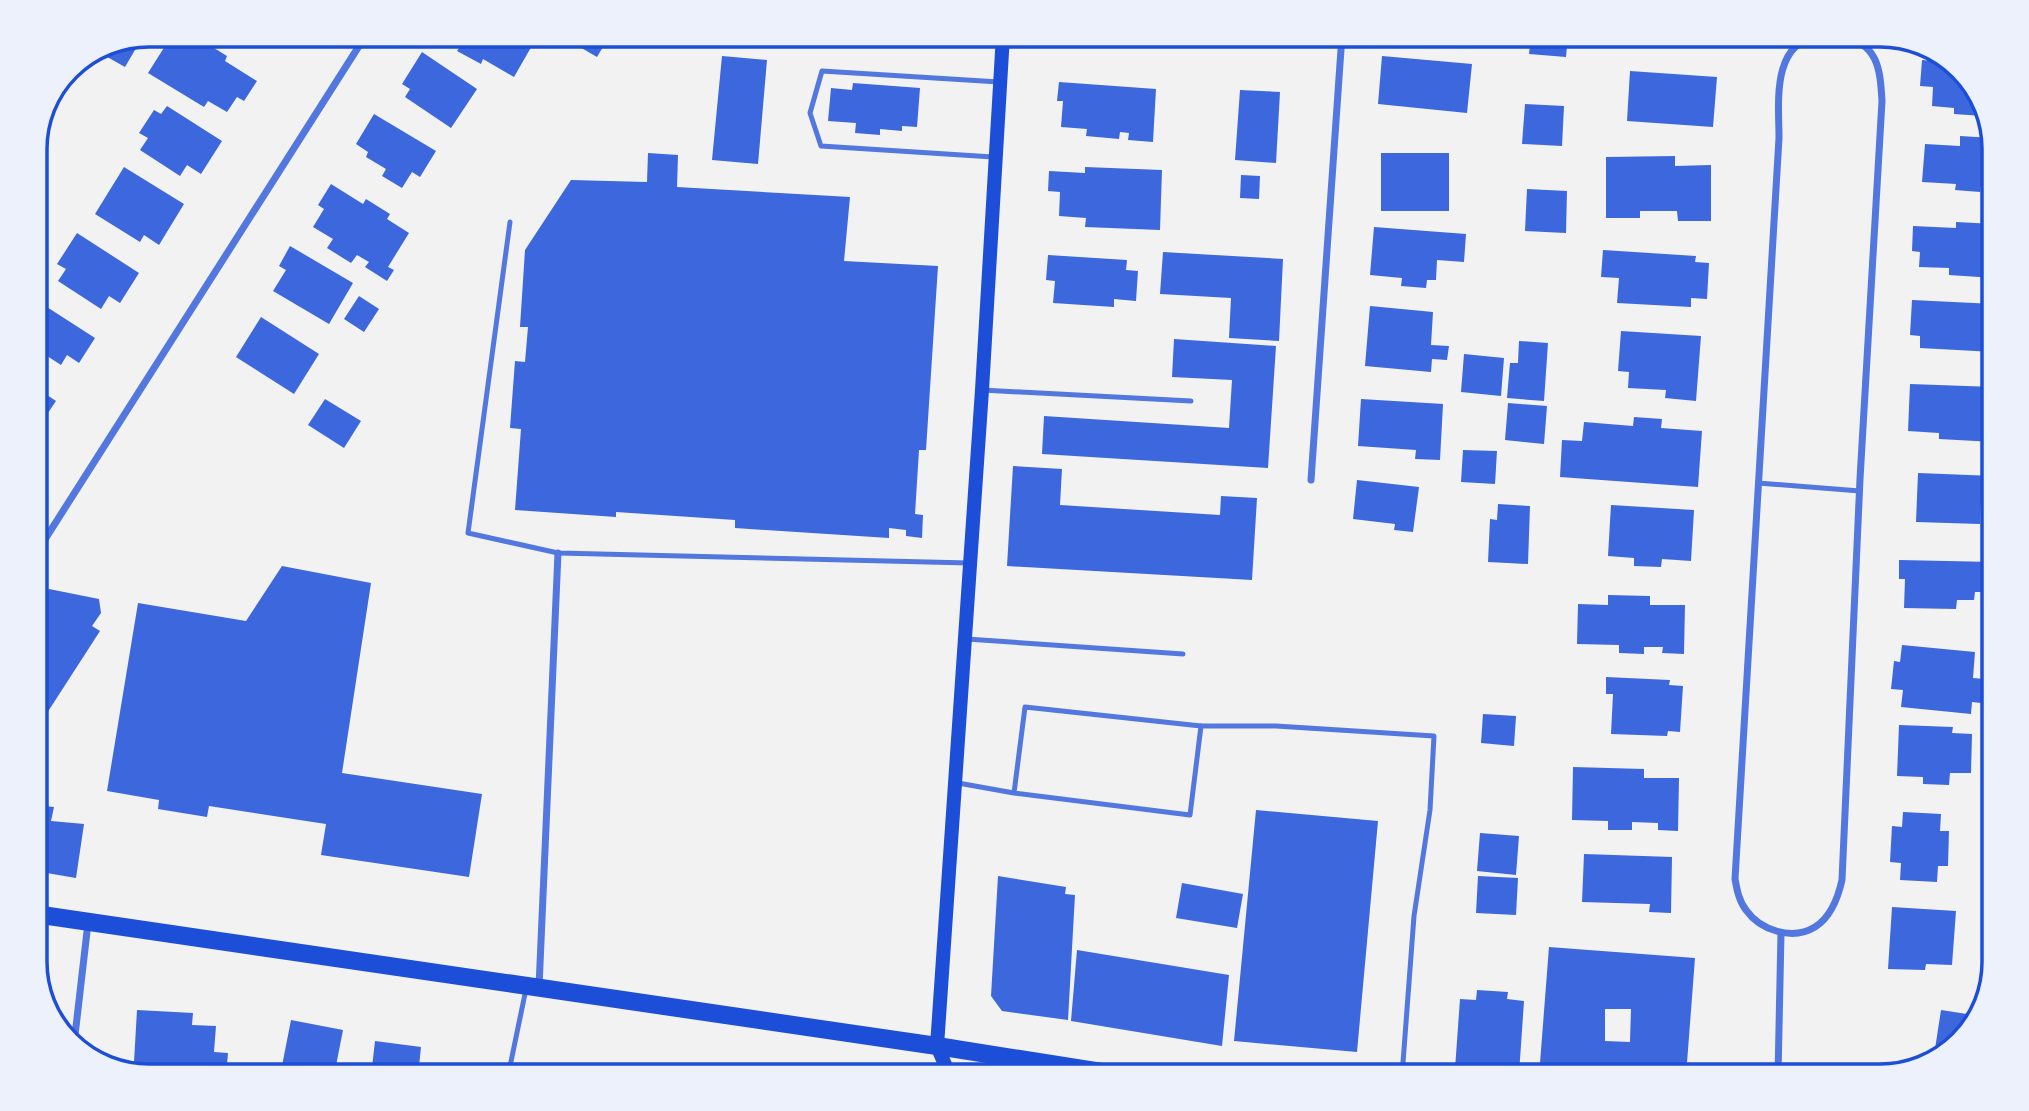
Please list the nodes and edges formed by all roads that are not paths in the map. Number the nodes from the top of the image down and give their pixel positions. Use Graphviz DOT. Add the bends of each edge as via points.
graph roads {
  1 [pos="358,47"];
  2 [pos="1002,47"];
  3 [pos="1341,47"];
  4 [pos="1795,47"];
  5 [pos="1863,47"];
  6 [pos="1000,82"];
  7 [pos="996,157"];
  8 [pos="510,222"];
  9 [pos="982,390"];
  10 [pos="1191,401"];
  11 [pos="1311,480"];
  12 [pos="1758,483"];
  13 [pos="1860,491"];
  14 [pos="47,536"];
  15 [pos="558,553"];
  16 [pos="969,563"];
  17 [pos="964,639"];
  18 [pos="1183,654"];
  19 [pos="1201,726"];
  20 [pos="955,782"];
  21 [pos="1014,793"];
  22 [pos="47,916"];
  23 [pos="88,922"];
  24 [pos="1780,933"];
  25 [pos="533,987"];
  26 [pos="75,1032"];
  27 [pos="937,1046"];
  28 [pos="511,1064"];
  29 [pos="945,1064"];
  30 [pos="1051,1064"];
  31 [pos="1403,1064"];
  32 [pos="1778,1064"];
  1 -- 14 [label="street"];
  2 -- 6 [label="main road"];
  3 -- 11 [label="street"];
  4 -- 12 [label="street" via="1782,71"];
  5 -- 13 [label="street" via="1876,59 1882,101"];
  6 -- 7 [label="main road"];
  6 -- 7 [label="lane" via="822,71 810,113 821,146"];
  7 -- 9 [label="main road"];
  8 -- 15 [label="lane" via="468,533"];
  9 -- 10 [label="lane"];
  9 -- 16 [label="main road"];
  12 -- 13 [label="lane"];
  12 -- 24 [label="street" via="1735,879 1746,910 1760,924"];
  13 -- 24 [label="street" via="1842,880 1832,908 1814,927"];
  15 -- 16 [label="lane"];
  15 -- 25 [label="street"];
  16 -- 17 [label="main road"];
  17 -- 18 [label="lane"];
  17 -- 20 [label="main road"];
  19 -- 21 [label="lane" via="1025,707"];
  19 -- 21 [label="lane" via="1190,815"];
  19 -- 31 [label="lane" via="1434,736"];
  20 -- 21 [label="lane"];
  20 -- 27 [label="main road"];
  22 -- 23 [label="main road"];
  23 -- 25 [label="main road"];
  23 -- 26 [label="street"];
  24 -- 32 [label="street"];
  25 -- 27 [label="main road"];
  25 -- 28 [label="lane"];
  27 -- 29 [label="main road"];
  27 -- 30 [label="main road"];
}
